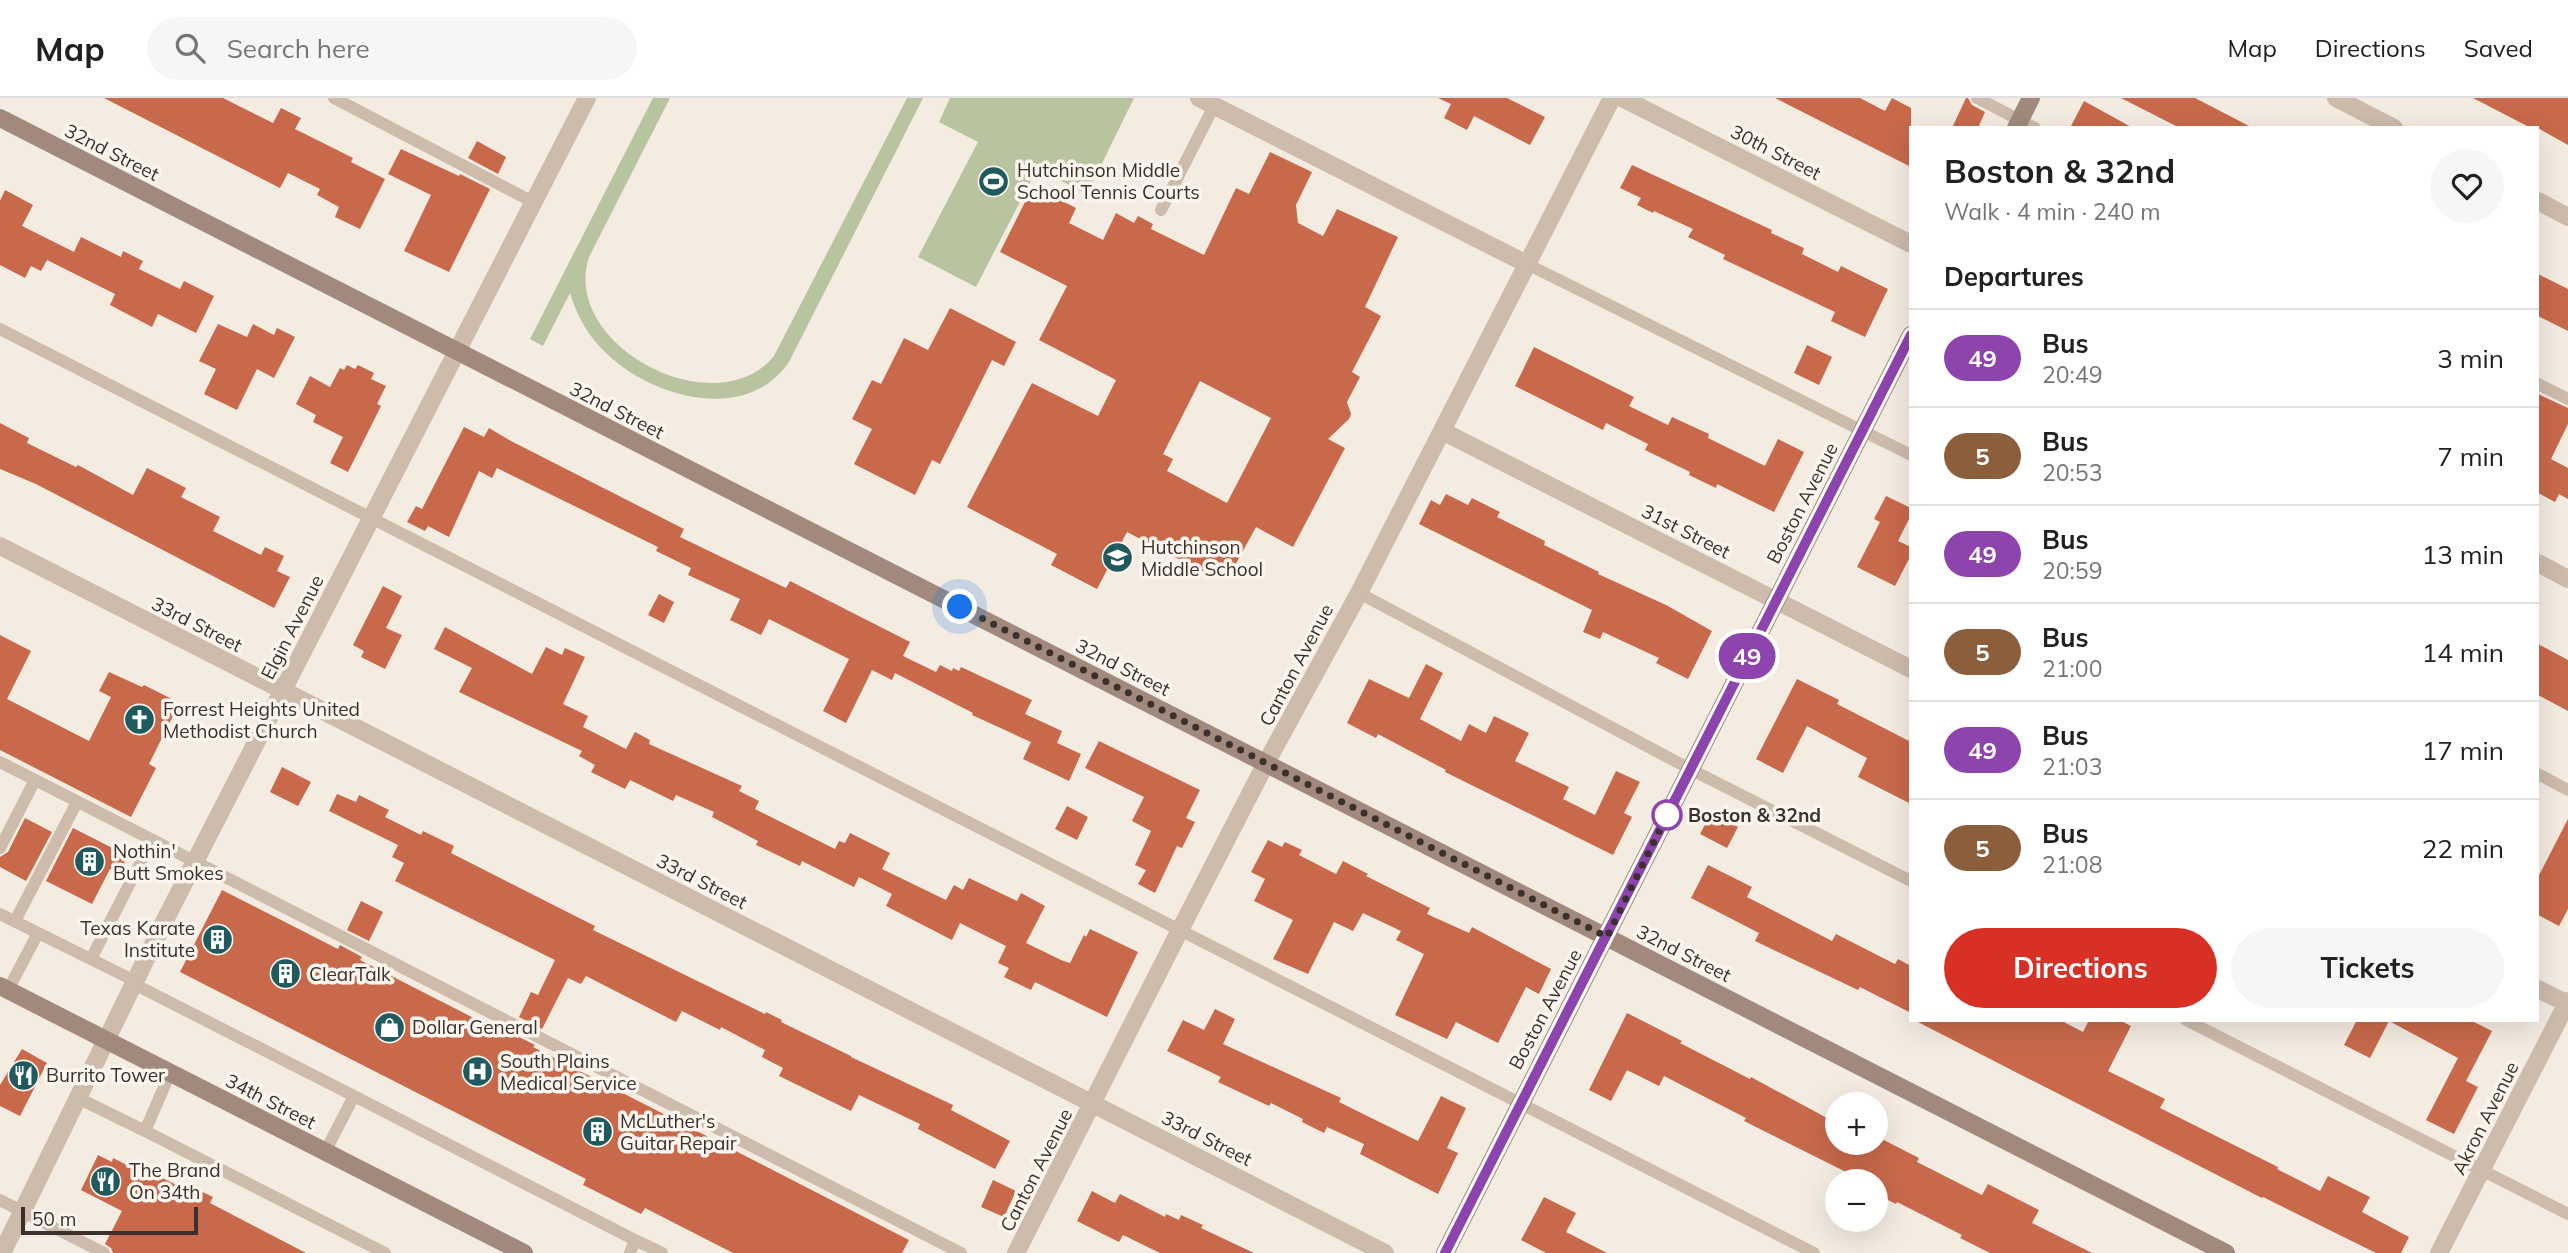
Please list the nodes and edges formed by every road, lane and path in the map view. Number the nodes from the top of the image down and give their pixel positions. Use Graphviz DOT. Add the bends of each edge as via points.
graph roads {
  1 [pos="334,98"];
  2 [pos="587,98"];
  3 [pos="1612,98"];
  4 [pos="1622,98"];
  5 [pos="1977,98"];
  6 [pos="2031,98"];
  7 [pos="2336,98"];
  8 [pos="1206,102"];
  9 [pos="0,118"];
  10 [pos="2024,125"];
  11 [pos="2390,126"];
  12 [pos="533,202"];
  13 [pos="2539,202"];
  14 [pos="1161,210"];
  15 [pos="2568,217"];
  16 [pos="1909,243"];
  17 [pos="1527,264"];
  18 [pos="0,329"];
  19 [pos="1909,339"];
  20 [pos="456,351"];
  21 [pos="2539,384"];
  22 [pos="2568,399"];
  23 [pos="1442,430"];
  24 [pos="1863,431"];
  25 [pos="1909,454"];
  26 [pos="371,518"];
  27 [pos="0,547"];
  28 [pos="2539,564"];
  29 [pos="2568,579"];
  30 [pos="1359,593"];
  31 [pos="1776,600"];
  32 [pos="1909,668"];
  33 [pos="283,691"];
  34 [pos="0,762"];
  35 [pos="1266,763"];
  36 [pos="1690,769"];
  37 [pos="2539,775"];
  38 [pos="35,780"];
  39 [pos="2568,790"];
  40 [pos="78,802"];
  41 [pos="152,839"];
  42 [pos="0,848"];
  43 [pos="195,862"];
  44 [pos="1909,880"];
  45 [pos="0,914"];
  46 [pos="15,921"];
  47 [pos="1180,930"];
  48 [pos="38,933"];
  49 [pos="1607,937"];
  50 [pos="91,960"];
  51 [pos="135,982"];
  52 [pos="4,988"];
  53 [pos="2539,989"];
  54 [pos="2568,1003"];
  55 [pos="2190,1022"];
  56 [pos="106,1040"];
  57 [pos="170,1073"];
  58 [pos="354,1096"];
  59 [pos="78,1098"];
  60 [pos="1520,1103"];
  61 [pos="1093,1104"];
  62 [pos="145,1131"];
  63 [pos="326,1152"];
  64 [pos="2481,1170"];
  65 [pos="0,1200"];
  66 [pos="23,1211"];
  67 [pos="2568,1214"];
  68 [pos="635,1240"];
  69 [pos="2,1253"];
  70 [pos="104,1253"];
  71 [pos="385,1253"];
  72 [pos="524,1253"];
  73 [pos="630,1253"];
  74 [pos="662,1253"];
  75 [pos="961,1253"];
  76 [pos="1016,1253"];
  77 [pos="1385,1253"];
  78 [pos="1444,1253"];
  79 [pos="1814,1253"];
  80 [pos="2226,1253"];
  81 [pos="2439,1253"];
  1 -- 12 [label="lane"];
  2 -- 12 [label="street, Elgin Avenue"];
  3 -- 17 [label="street, Canton Avenue"];
  4 -- 16 [label="street, 30th Street"];
  5 -- 10 [label="lane"];
  6 -- 10 [label="street"];
  7 -- 11 [label="street"];
  8 -- 14 [label="lane"];
  8 -- 17 [label="street"];
  9 -- 20 [label="street, 32nd Street"];
  12 -- 20 [label="street, Elgin Avenue"];
  13 -- 15 [label="street"];
  17 -- 23 [label="street, Canton Avenue"];
  17 -- 24 [label="lane"];
  18 -- 26 [label="lane"];
  19 -- 24 [label="street, Boston Avenue"];
  20 -- 26 [label="street, Elgin Avenue"];
  20 -- 35 [label="street, 32nd Street"];
  21 -- 22 [label="lane"];
  23 -- 30 [label="street, Canton Avenue"];
  23 -- 31 [label="street, 31st Street"];
  24 -- 25 [label="lane"];
  24 -- 31 [label="street, Boston Avenue"];
  26 -- 33 [label="street, Elgin Avenue"];
  26 -- 47 [label="lane"];
  27 -- 33 [label="street, 33rd Street"];
  28 -- 29 [label="street"];
  30 -- 35 [label="street, Canton Avenue"];
  30 -- 36 [label="lane"];
  31 -- 32 [label="street, 31st Street"];
  31 -- 36 [label="street, Boston Avenue"];
  33 -- 43 [label="street, Elgin Avenue"];
  33 -- 61 [label="street, 33rd Street"];
  34 -- 38 [label="lane"];
  35 -- 47 [label="street, Canton Avenue"];
  35 -- 49 [label="street, 32nd Street"];
  36 -- 44 [label="lane"];
  36 -- 49 [label="street, Boston Avenue"];
  37 -- 39 [label="lane"];
  38 -- 40 [label="lane"];
  38 -- 42 [label="lane"];
  40 -- 41 [label="lane"];
  40 -- 46 [label="lane"];
  41 -- 43 [label="lane"];
  41 -- 50 [label="lane"];
  43 -- 51 [label="street, Elgin Avenue"];
  43 -- 75 [label="lane"];
  45 -- 46 [label="lane"];
  46 -- 48 [label="lane"];
  47 -- 60 [label="lane"];
  47 -- 61 [label="street, Canton Avenue"];
  48 -- 50 [label="lane"];
  48 -- 52 [label="lane"];
  49 -- 60 [label="street, Boston Avenue"];
  49 -- 80 [label="street, 32nd Street"];
  50 -- 51 [label="lane"];
  51 -- 56 [label="street, Elgin Avenue"];
  51 -- 58 [label="lane"];
  52 -- 56 [label="street, 34th Street"];
  53 -- 54 [label="street"];
  54 -- 64 [label="street, Akron Avenue"];
  55 -- 64 [label="lane"];
  56 -- 57 [label="street, 34th Street"];
  56 -- 59 [label="street, Elgin Avenue"];
  57 -- 62 [label="lane"];
  57 -- 63 [label="street, 34th Street"];
  58 -- 63 [label="lane"];
  58 -- 68 [label="lane"];
  59 -- 62 [label="lane"];
  59 -- 66 [label="street, Elgin Avenue"];
  60 -- 78 [label="street, Boston Avenue"];
  60 -- 79 [label="lane"];
  61 -- 76 [label="street, Canton Avenue"];
  61 -- 77 [label="street, 33rd Street"];
  62 -- 71 [label="lane"];
  63 -- 72 [label="street, 34th Street"];
  64 -- 67 [label="lane"];
  64 -- 81 [label="street, Akron Avenue"];
  65 -- 66 [label="lane"];
  66 -- 69 [label="street, Elgin Avenue"];
  66 -- 70 [label="lane"];
  68 -- 73 [label="lane"];
  68 -- 74 [label="lane"];
}
